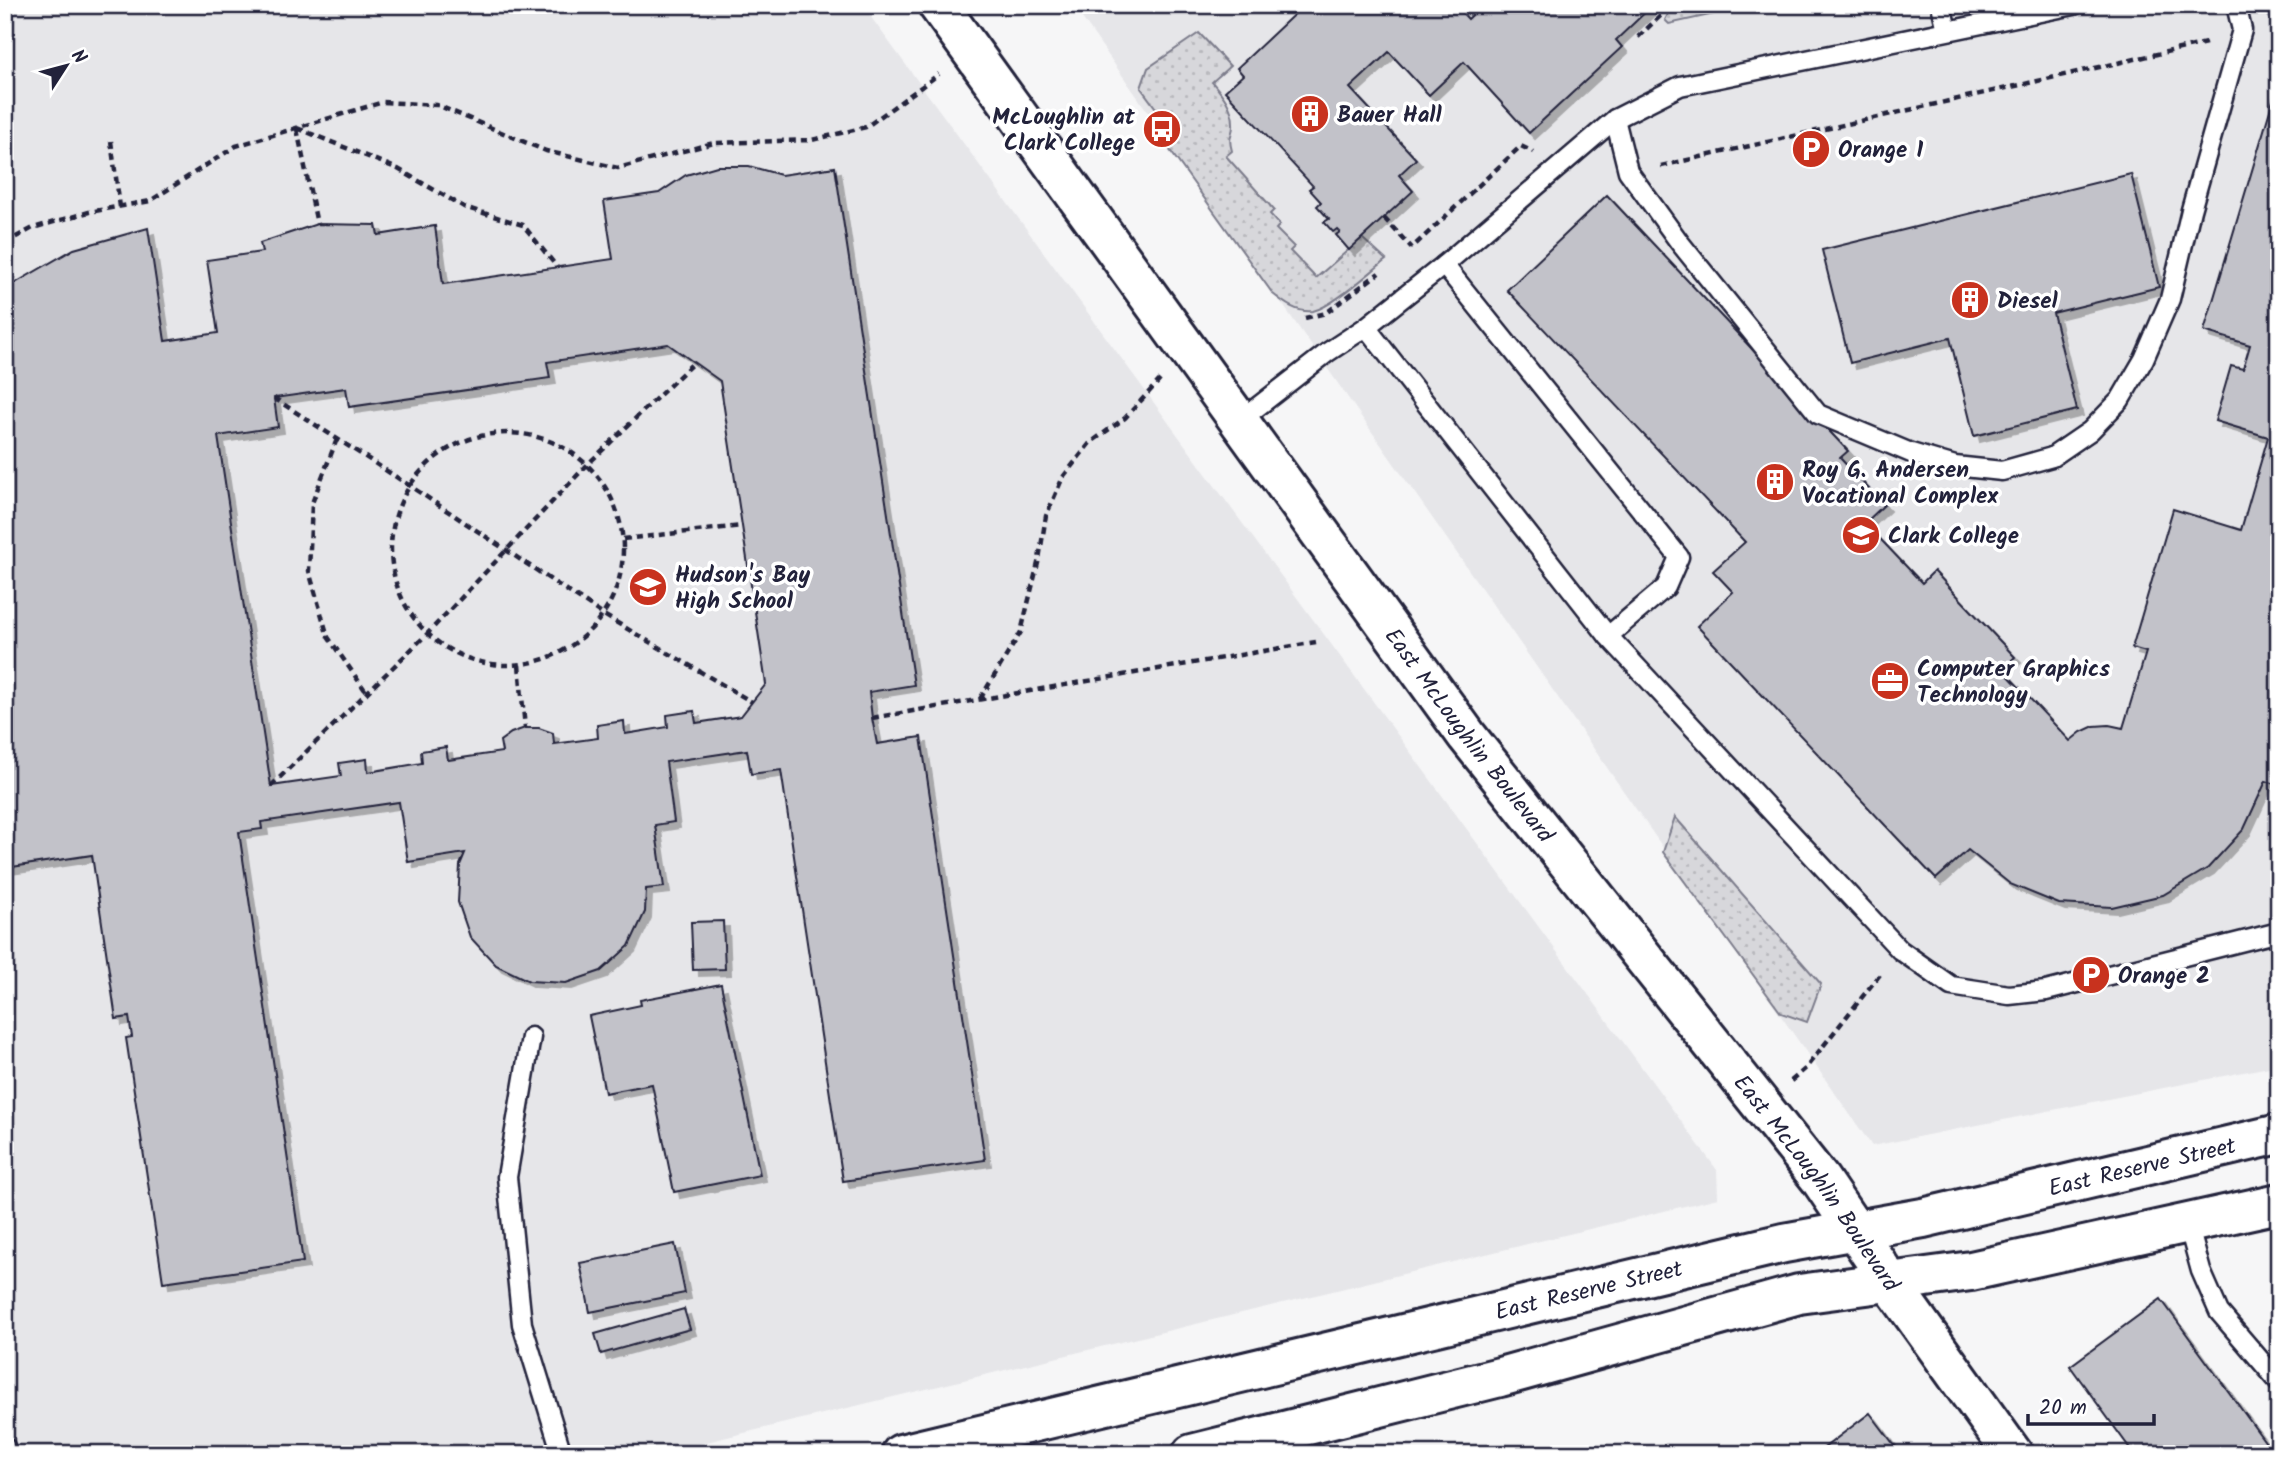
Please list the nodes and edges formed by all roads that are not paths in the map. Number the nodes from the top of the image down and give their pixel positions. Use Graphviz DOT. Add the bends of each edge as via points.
graph roads {
  1 [pos="938,5"];
  2 [pos="1941,5"];
  3 [pos="2074,5"];
  4 [pos="2236,5"];
  5 [pos="1947,30"];
  6 [pos="1615,119"];
  7 [pos="1444,265"];
  8 [pos="1366,327"];
  9 [pos="1238,422"];
  10 [pos="1608,636"];
  11 [pos="2279,932"];
  12 [pos="531,1038"];
  13 [pos="2279,1134"];
  14 [pos="2279,1203"];
  15 [pos="2188,1224"];
  16 [pos="1854,1230"];
  17 [pos="1889,1281"];
  18 [pos="2279,1382"];
  19 [pos="5,1447"];
  20 [pos="6,1454"];
  21 [pos="562,1454"];
  22 [pos="901,1454"];
  23 [pos="1192,1454"];
  24 [pos="2013,1454"];
  1 -- 9 [label="street, East McLoughlin Boulevard"];
  2 -- 5 [label="lane"];
  3 -- 5 [label="lane"];
  4 -- 6 [label="lane" via="2242,30 2170,299 2144,359 2120,400 2090,431 2052,457 2002,471 1955,466 1911,453 1818,414 1628,171"];
  5 -- 6 [label="lane" via="1680,86"];
  6 -- 7 [label="lane"];
  7 -- 8 [label="lane"];
  7 -- 10 [label="lane" via="1679,557 1666,587"];
  8 -- 9 [label="lane"];
  8 -- 10 [label="lane"];
  9 -- 16 [label="street, East McLoughlin Boulevard" via="1467,736 1820,1179"];
  10 -- 11 [label="lane" via="1900,950 1951,986 2008,995 2046,991"];
  12 -- 21 [label="lane" via="507,1177 522,1324"];
  13 -- 16 [label="street, East Reserve Street"];
  14 -- 15 [label="street"];
  15 -- 17 [label="street" via="1970,1271"];
  15 -- 18 [label="lane" via="2219,1312"];
  16 -- 17 [label="street, East McLoughlin Boulevard"];
  16 -- 22 [label="street, East Reserve Street"];
  17 -- 23 [label="street" via="1799,1294 1500,1377"];
  17 -- 24 [label="street, East McLoughlin Boulevard"];
  19 -- 20 [label="lane"];
}
